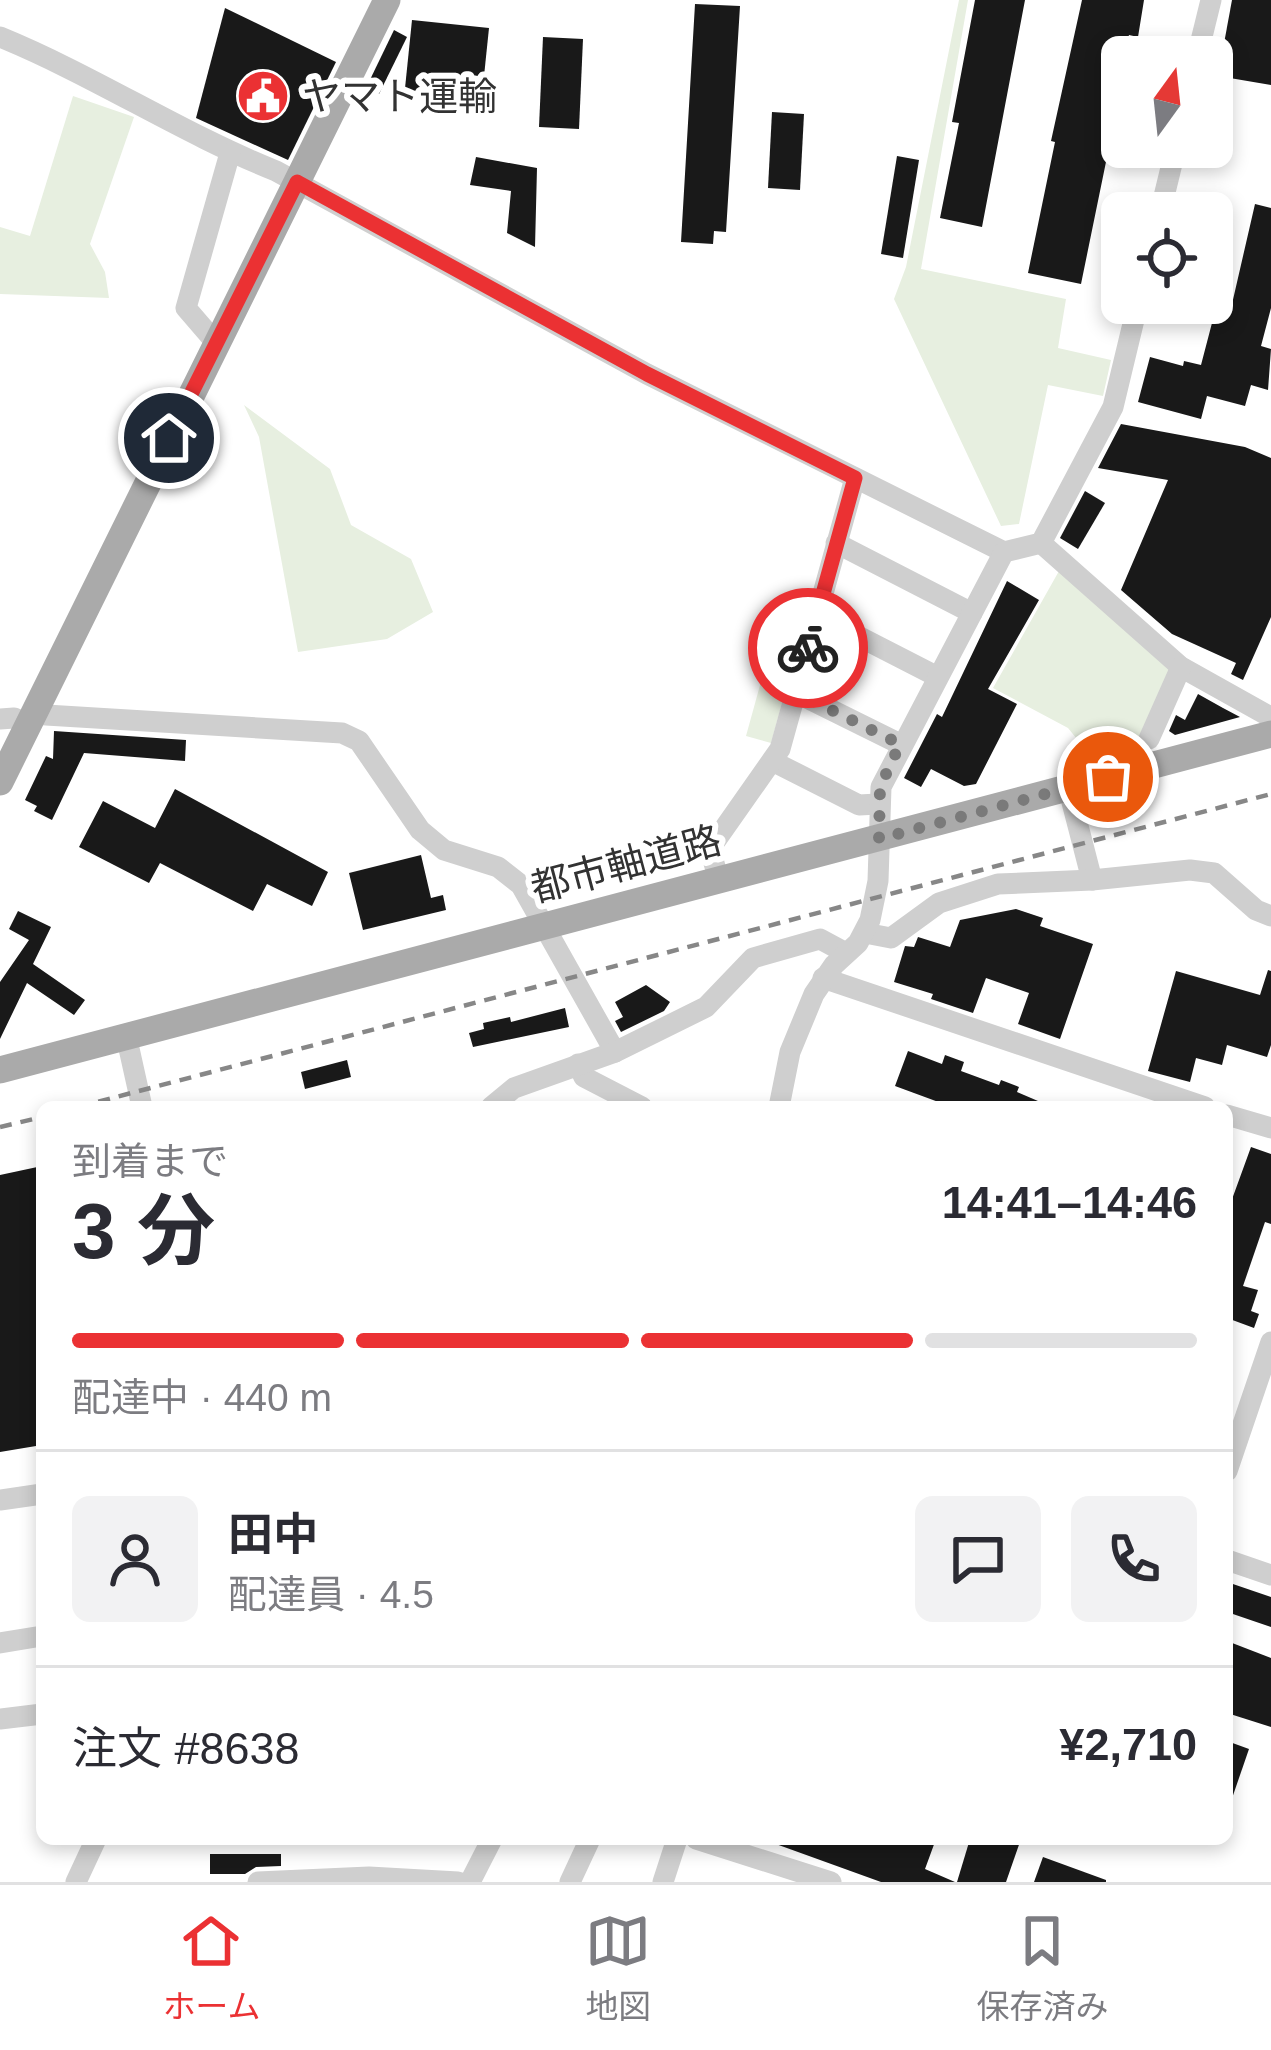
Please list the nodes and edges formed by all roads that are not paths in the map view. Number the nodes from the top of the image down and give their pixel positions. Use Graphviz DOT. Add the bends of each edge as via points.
graph roads {
  1 [pos="387,0"];
  2 [pos="1211,0"];
  3 [pos="1202,36"];
  4 [pos="0,37"];
  5 [pos="230,153"];
  6 [pos="297,182"];
  7 [pos="1133,324"];
  8 [pos="217,344"];
  9 [pos="855,478"];
  10 [pos="836,543"];
  11 [pos="1041,543"];
  12 [pos="1004,552"];
  13 [pos="972,613"];
  14 [pos="817,615"];
  15 [pos="1181,668"];
  16 [pos="936,676"];
  17 [pos="797,693"];
  18 [pos="21,718"];
  19 [pos="1271,722"];
  20 [pos="1271,734"];
  21 [pos="1149,739"];
  22 [pos="900,744"];
  23 [pos="774,762"];
  24 [pos="0,782"];
  25 [pos="1068,788"];
  26 [pos="878,804"];
  27 [pos="879,839"];
  28 [pos="719,880"];
  29 [pos="1092,880"];
  30 [pos="1271,916"];
  31 [pos="544,926"];
  32 [pos="866,933"];
  33 [pos="846,953"];
  34 [pos="823,978"];
  35 [pos="126,1035"];
  36 [pos="615,1052"];
  37 [pos="578,1064"];
  38 [pos="0,1070"];
  39 [pos="1147,1097"];
  40 [pos="141,1101"];
  41 [pos="498,1101"];
  42 [pos="630,1101"];
  43 [pos="780,1101"];
  44 [pos="1233,1117"];
  45 [pos="1271,1128"];
  46 [pos="1271,1342"];
  47 [pos="1233,1454"];
  48 [pos="36,1495"];
  49 [pos="0,1500"];
  50 [pos="1233,1562"];
  51 [pos="1271,1575"];
  52 [pos="36,1637"];
  53 [pos="0,1643"];
  54 [pos="36,1715"];
  55 [pos="0,1719"];
  56 [pos="93,1845"];
  57 [pos="489,1845"];
  58 [pos="587,1845"];
  59 [pos="674,1845"];
  60 [pos="715,1845"];
  61 [pos="76,1882"];
  62 [pos="258,1882"];
  63 [pos="458,1882"];
  64 [pos="470,1882"];
  65 [pos="570,1882"];
  66 [pos="663,1882"];
  67 [pos="831,1882"];
  1 -- 6 [label="main road"];
  2 -- 3 [label="street"];
  4 -- 5 [label="street"];
  5 -- 6 [label="street"];
  5 -- 8 [label="street" via="185,308"];
  6 -- 8 [label="main road"];
  6 -- 9 [label="street"];
  7 -- 11 [label="street" via="1113,407"];
  8 -- 18 [label="main road"];
  9 -- 10 [label="street"];
  9 -- 12 [label="street"];
  10 -- 13 [label="street"];
  10 -- 14 [label="street"];
  11 -- 12 [label="street"];
  11 -- 15 [label="street"];
  12 -- 13 [label="street"];
  13 -- 16 [label="street"];
  14 -- 16 [label="street"];
  14 -- 17 [label="street"];
  15 -- 19 [label="street"];
  15 -- 21 [label="street"];
  16 -- 22 [label="street"];
  17 -- 22 [label="street"];
  17 -- 23 [label="street"];
  18 -- 24 [label="main road"];
  18 -- 31 [label="street" via="342,733 359,741 420,830 444,850 498,867 521,885"];
  20 -- 25 [label="main road, 都市軸道路"];
  22 -- 26 [label="street"];
  23 -- 26 [label="street" via="860,805"];
  23 -- 28 [label="street" via="714,843"];
  25 -- 27 [label="main road, 都市軸道路"];
  25 -- 29 [label="street"];
  26 -- 27 [label="street"];
  27 -- 28 [label="main road, 都市軸道路"];
  27 -- 32 [label="street"];
  28 -- 31 [label="main road, 都市軸道路"];
  29 -- 30 [label="street" via="1204,870"];
  29 -- 32 [label="street" via="998,884 939,903 891,938"];
  31 -- 35 [label="main road, 都市軸道路"];
  31 -- 36 [label="street"];
  32 -- 33 [label="street"];
  33 -- 34 [label="street"];
  33 -- 36 [label="street" via="820,940 753,958 706,1007"];
  34 -- 39 [label="street"];
  34 -- 43 [label="street" via="790,1052"];
  35 -- 38 [label="main road, 都市軸道路"];
  35 -- 40 [label="street"];
  36 -- 37 [label="street"];
  37 -- 41 [label="street"];
  37 -- 42 [label="street" via="584,1077"];
  44 -- 45 [label="street"];
  46 -- 47 [label="street"];
  48 -- 49 [label="street"];
  50 -- 51 [label="street"];
  52 -- 53 [label="street"];
  54 -- 55 [label="street"];
  56 -- 61 [label="street"];
  57 -- 64 [label="street"];
  58 -- 65 [label="street"];
  59 -- 66 [label="street"];
  60 -- 67 [label="street"];
  62 -- 63 [label="street"];
}
